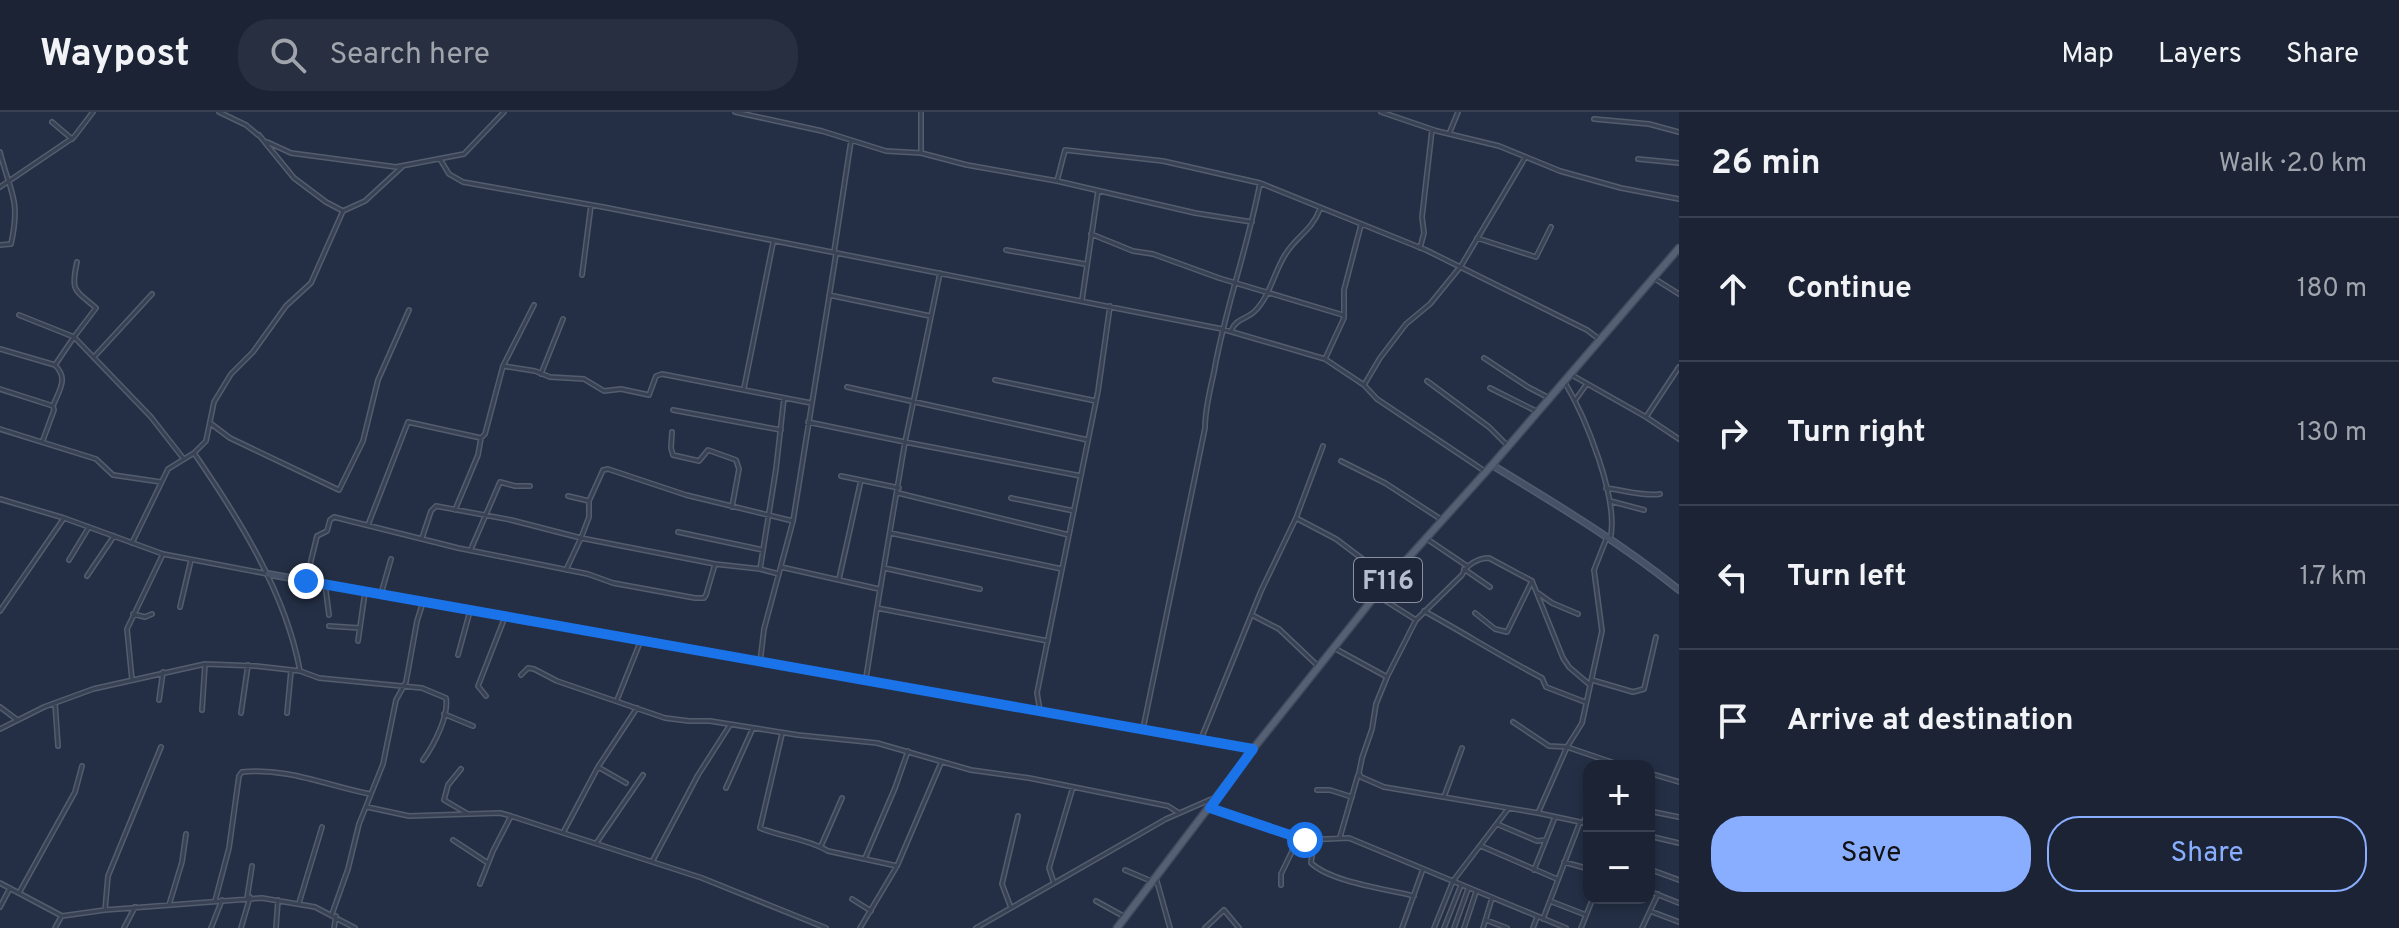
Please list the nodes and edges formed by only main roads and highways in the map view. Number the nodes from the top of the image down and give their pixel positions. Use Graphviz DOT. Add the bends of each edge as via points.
graph roads {
  1 [pos="1679,248"];
  2 [pos="1117,928"];
  1 -- 2 [label="main road, F116" via="1389,579"];
}
